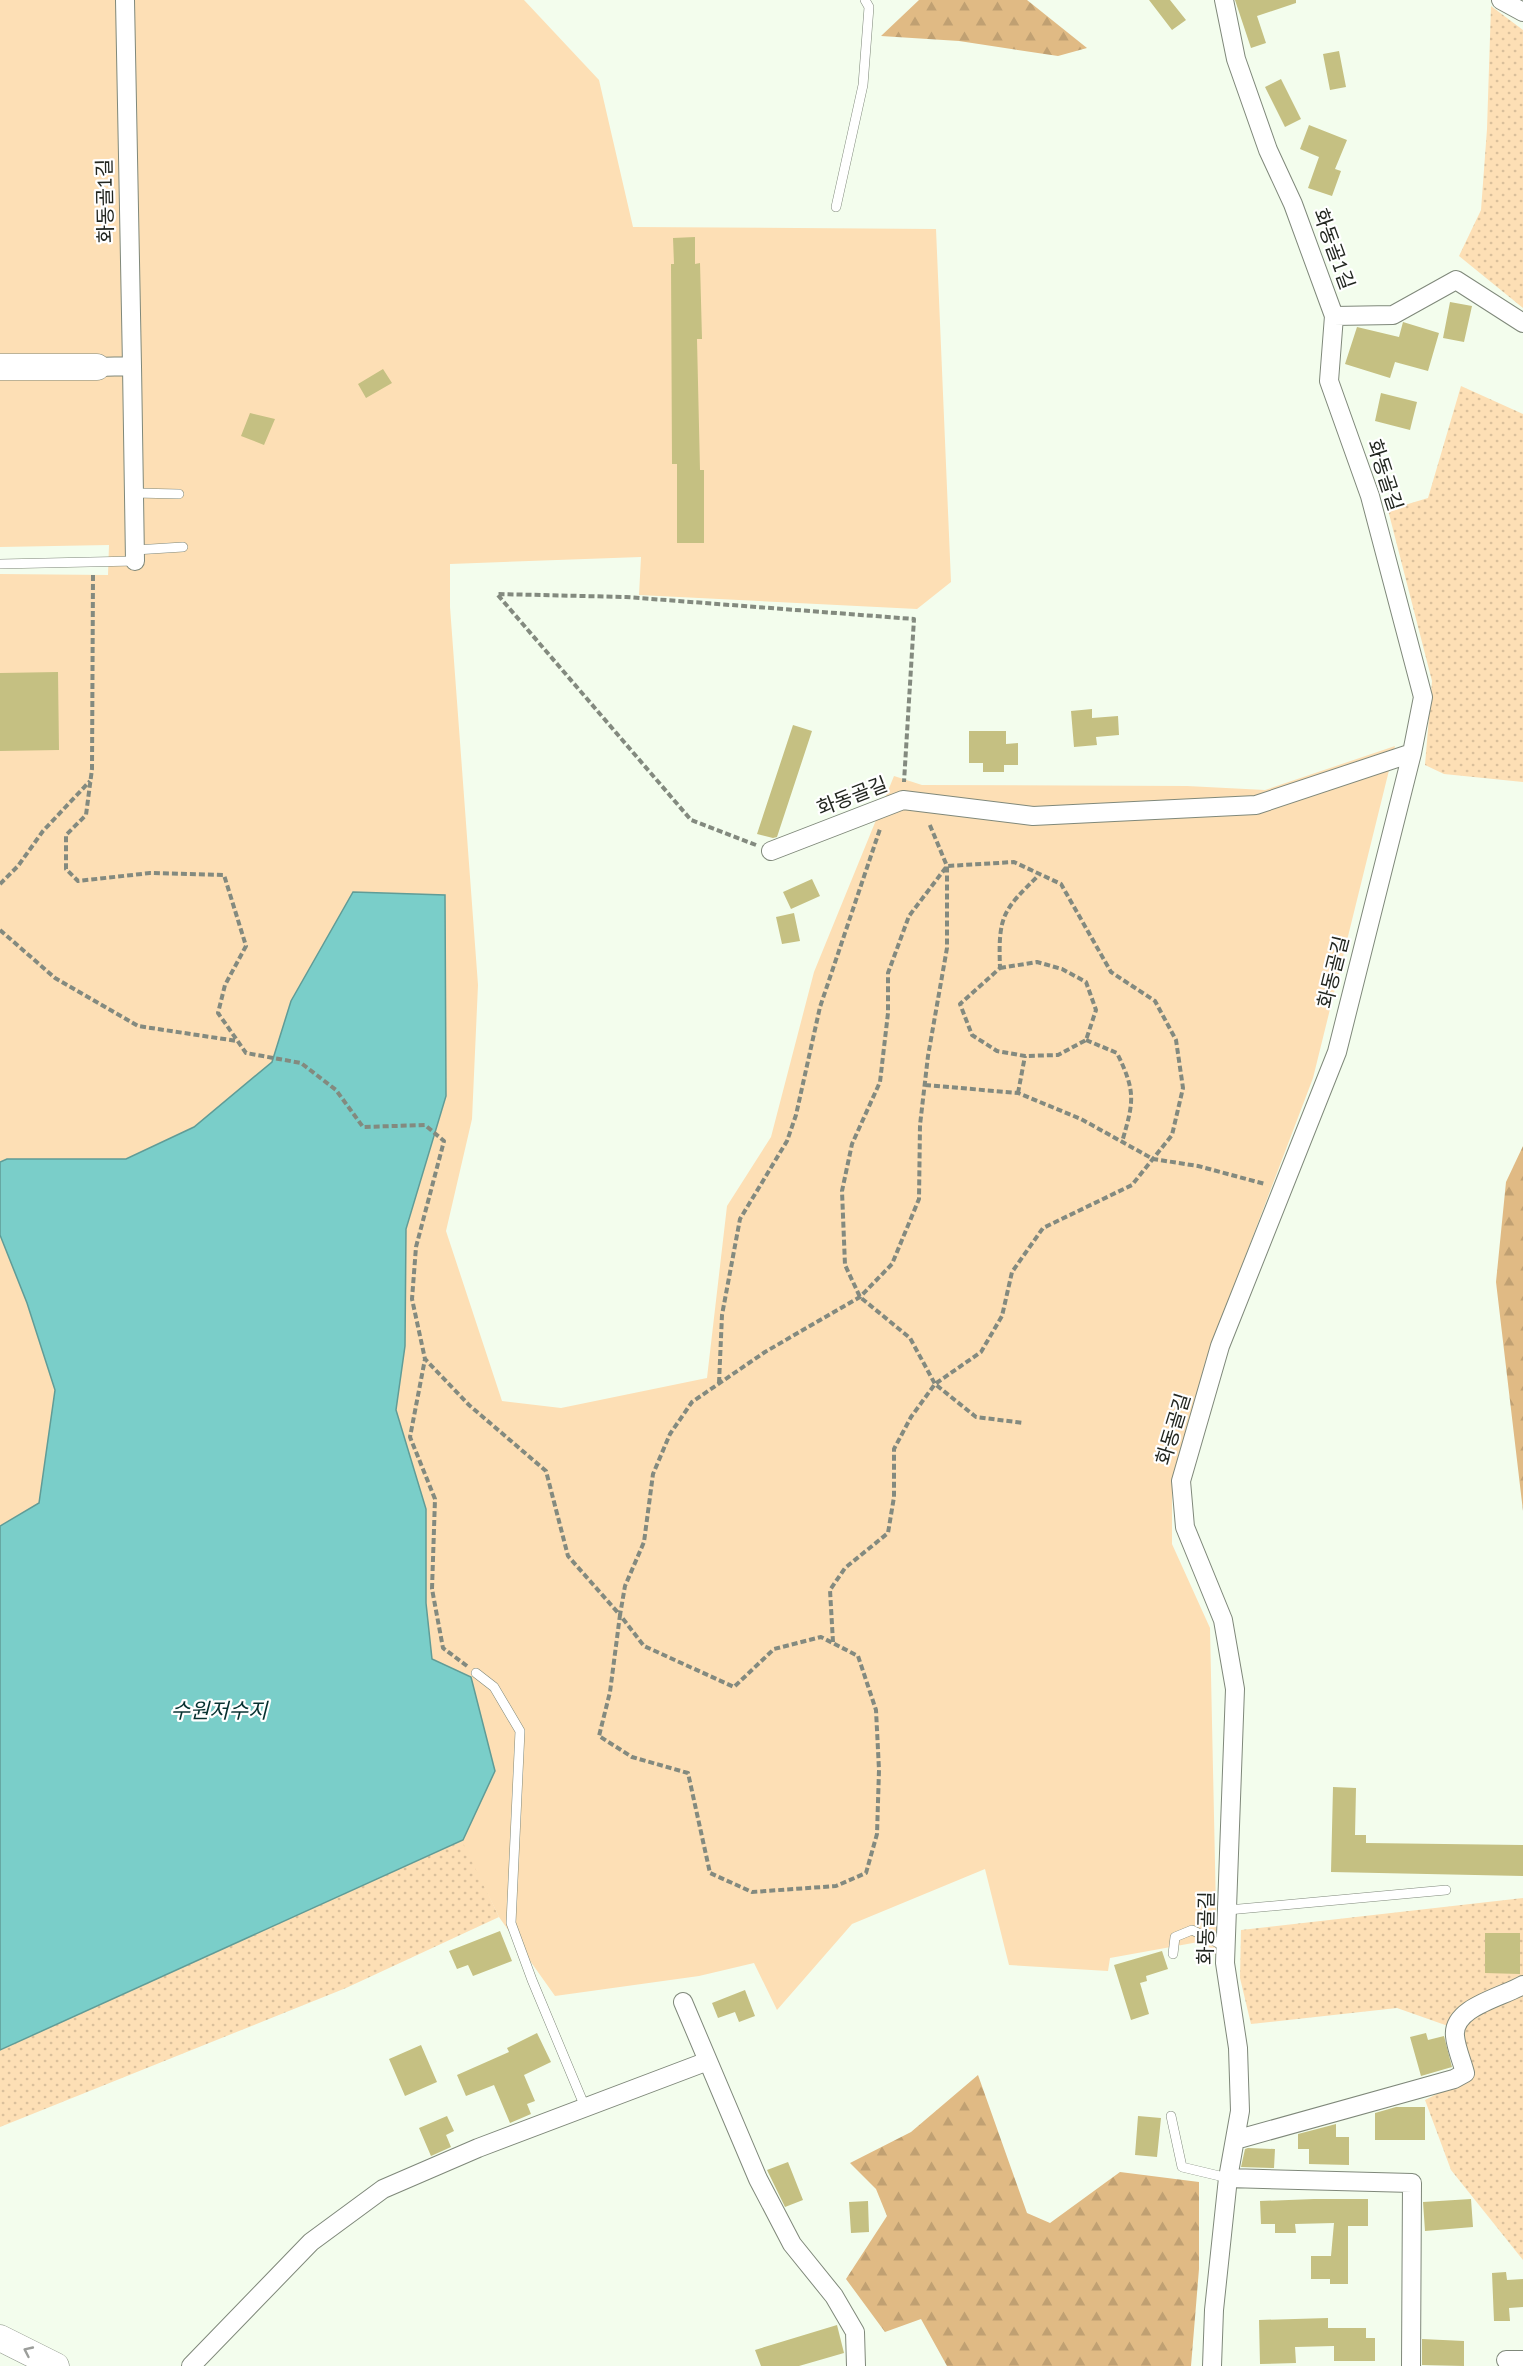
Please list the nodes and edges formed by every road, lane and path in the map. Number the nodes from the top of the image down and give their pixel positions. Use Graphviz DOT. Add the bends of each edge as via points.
graph roads {
  1 [pos="125,0"];
  2 [pos="865,0"];
  3 [pos="1224,0"];
  4 [pos="1501,0"];
  5 [pos="1523,12"];
  6 [pos="836,207"];
  7 [pos="1334,316"];
  8 [pos="1523,323"];
  9 [pos="132,366"];
  10 [pos="0,367"];
  11 [pos="98,367"];
  12 [pos="135,493"];
  13 [pos="179,494"];
  14 [pos="183,547"];
  15 [pos="135,555"];
  16 [pos="93,562"];
  17 [pos="0,564"];
  18 [pos="1412,753"];
  19 [pos="91,780"];
  20 [pos="903,803"];
  21 [pos="771,851"];
  22 [pos="947,866"];
  23 [pos="1040,874"];
  24 [pos="0,884"];
  25 [pos="0,930"];
  26 [pos="1000,968"];
  27 [pos="1086,1040"];
  28 [pos="237,1041"];
  29 [pos="1025,1056"];
  30 [pos="924,1085"];
  31 [pos="1018,1093"];
  32 [pos="1122,1142"];
  33 [pos="1153,1159"];
  34 [pos="1284,1188"];
  35 [pos="860,1298"];
  36 [pos="425,1359"];
  37 [pos="719,1384"];
  38 [pos="935,1384"];
  39 [pos="1024,1423"];
  40 [pos="620,1615"];
  41 [pos="833,1643"];
  42 [pos="476,1673"];
  43 [pos="1446,1890"];
  44 [pos="1228,1911"];
  45 [pos="1226,1947"];
  46 [pos="1173,1954"];
  47 [pos="1523,1985"];
  48 [pos="683,2002"];
  49 [pos="708,2061"];
  50 [pos="585,2107"];
  51 [pos="1171,2116"];
  52 [pos="1235,2140"];
  53 [pos="1228,2178"];
  54 [pos="0,2338"];
  55 [pos="56,2366"];
  56 [pos="191,2366"];
  57 [pos="856,2366"];
  58 [pos="1212,2366"];
  59 [pos="1411,2366"];
  1 -- 9 [label="street, 화동골1길"];
  2 -- 6 [label="lane" via="869,7 862,85"];
  3 -- 7 [label="street, 화동골1길" via="1236,59"];
  4 -- 5 [label="street"];
  7 -- 8 [label="street, 화동골1길" via="1393,315 1456,280"];
  7 -- 18 [label="street, 화동골길" via="1329,381 1370,496 1423,697"];
  9 -- 11 [label="street"];
  9 -- 12 [label="street, 화동골1길"];
  10 -- 11 [label="street"];
  12 -- 13 [label="lane"];
  12 -- 15 [label="street, 화동골1길"];
  14 -- 15 [label="lane"];
  15 -- 16 [label="lane"];
  16 -- 17 [label="lane"];
  16 -- 19 [label="path"];
  18 -- 20 [label="street, 화동골길" via="1256,805 1033,816"];
  18 -- 34 [label="street, 화동골길" via="1337,1052"];
  19 -- 24 [label="path"];
  19 -- 28 [label="path" via="86,815 66,835 66,869 78,881 150,873 224,875 246,946 225,985 218,1013"];
  20 -- 21 [label="street, 화동골길"];
  20 -- 21 [label="path" via="914,619 626,597 497,594 691,820"];
  20 -- 22 [label="path"];
  20 -- 37 [label="path" via="858,898 820,1007 787,1141 740,1219 722,1315"];
  22 -- 23 [label="path" via="1014,862"];
  22 -- 30 [label="path" via="947,948"];
  22 -- 35 [label="path" via="909,916 888,973 880,1082 852,1144 842,1191 845,1265"];
  23 -- 26 [label="path" via="1006,912 999,931"];
  23 -- 33 [label="path" via="1061,884 1111,972 1155,1001 1176,1040 1183,1088 1172,1135"];
  25 -- 28 [label="path" via="55,978 138,1026"];
  26 -- 27 [label="path" via="1037,962 1086,982 1096,1010"];
  26 -- 29 [label="path" via="960,1004 972,1035 997,1052"];
  27 -- 29 [label="path" via="1058,1054"];
  27 -- 32 [label="path" via="1117,1053 1129,1077 1133,1103"];
  28 -- 36 [label="path" via="246,1053 301,1063 336,1090 363,1126 425,1125 444,1141 415,1258 412,1299"];
  29 -- 31 [label="path"];
  30 -- 31 [label="path"];
  30 -- 35 [label="path" via="919,1199 892,1264"];
  31 -- 32 [label="path" via="1081,1119"];
  32 -- 33 [label="path"];
  33 -- 34 [label="path"];
  33 -- 38 [label="path" via="1132,1185 1043,1228 1012,1272 1002,1316 981,1352"];
  34 -- 44 [label="street, 화동골길" via="1220,1347 1180,1481 1185,1527 1223,1620 1235,1689"];
  35 -- 37 [label="path" via="765,1352"];
  35 -- 38 [label="path" via="910,1338"];
  36 -- 40 [label="path" via="469,1405 546,1471 568,1556"];
  36 -- 42 [label="path" via="410,1437 435,1499 432,1589 443,1648"];
  37 -- 40 [label="path" via="693,1402 670,1434 653,1474 644,1542 625,1586"];
  38 -- 39 [label="path" via="976,1416"];
  38 -- 41 [label="path" via="911,1416 894,1449 894,1497 888,1533 845,1568 830,1590"];
  40 -- 41 [label="path" via="644,1646 734,1687 774,1649 821,1637"];
  40 -- 41 [label="path" via="610,1692 599,1736 632,1756 688,1773 710,1873 752,1892 836,1886 866,1873 877,1834 876,1710 858,1656"];
  42 -- 50 [label="lane" via="494,1686 520,1731 511,1923"];
  43 -- 44 [label="lane"];
  44 -- 45 [label="street, 화동골길"];
  45 -- 46 [label="lane" via="1192,1930 1175,1937"];
  45 -- 52 [label="street, 화동골길" via="1238,2048 1240,2111"];
  47 -- 52 [label="street" via="1470,2008 1457,2022 1454,2034 1465,2073 1454,2079"];
  48 -- 49 [label="street"];
  49 -- 50 [label="street"];
  49 -- 57 [label="street" via="758,2179 792,2244 834,2296 855,2332"];
  50 -- 56 [label="street" via="383,2189 311,2242"];
  51 -- 53 [label="lane" via="1182,2167"];
  52 -- 53 [label="street, 화동골길"];
  53 -- 58 [label="street, 화동골길"];
  53 -- 59 [label="street" via="1412,2182"];
  55 -- 54 [label="street, one-way"];
}
